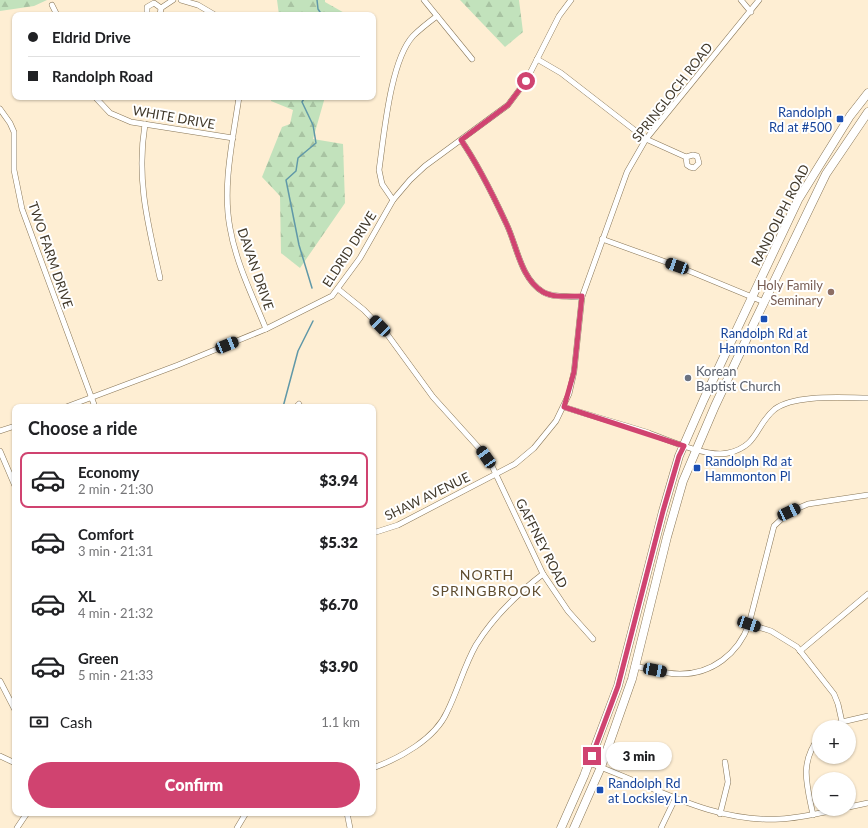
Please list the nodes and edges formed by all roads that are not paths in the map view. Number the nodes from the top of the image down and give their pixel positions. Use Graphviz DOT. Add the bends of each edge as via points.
graph roads {
  1 [pos="173,0"];
  2 [pos="181,0"];
  3 [pos="424,0"];
  4 [pos="570,0"];
  5 [pos="740,0"];
  6 [pos="759,0"];
  7 [pos="52,5"];
  8 [pos="161,8"];
  9 [pos="56,12"];
  10 [pos="147,12"];
  11 [pos="160,12"];
  12 [pos="211,12"];
  13 [pos="751,12"];
  14 [pos="437,16"];
  15 [pos="472,59"];
  16 [pos="537,59"];
  17 [pos="868,93"];
  18 [pos="98,100"];
  19 [pos="239,100"];
  20 [pos="0,109"];
  21 [pos="868,112"];
  22 [pos="145,124"];
  23 [pos="233,138"];
  24 [pos="646,139"];
  25 [pos="461,140"];
  26 [pos="686,157"];
  27 [pos="394,200"];
  28 [pos="602,238"];
  29 [pos="160,278"];
  30 [pos="338,289"];
  31 [pos="582,296"];
  32 [pos="754,297"];
  33 [pos="764,302"];
  34 [pos="266,329"];
  35 [pos="91,398"];
  36 [pos="868,398"];
  37 [pos="74,404"];
  38 [pos="94,404"];
  39 [pos="564,407"];
  40 [pos="12,427"];
  41 [pos="0,431"];
  42 [pos="684,446"];
  43 [pos="697,450"];
  44 [pos="0,451"];
  45 [pos="496,474"];
  46 [pos="12,479"];
  47 [pos="868,496"];
  48 [pos="376,532"];
  49 [pos="543,574"];
  50 [pos="868,594"];
  51 [pos="749,624"];
  52 [pos="593,639"];
  53 [pos="800,651"];
  54 [pos="634,666"];
  55 [pos="0,681"];
  56 [pos="12,704"];
  57 [pos="868,716"];
  58 [pos="842,720"];
  59 [pos="851,720"];
  60 [pos="812,750"];
  61 [pos="0,756"];
  62 [pos="12,762"];
  63 [pos="725,762"];
  64 [pos="589,763"];
  65 [pos="376,767"];
  66 [pos="600,767"];
  67 [pos="675,799"];
  68 [pos="868,803"];
  69 [pos="856,806"];
  70 [pos="812,810"];
  71 [pos="720,814"];
  72 [pos="812,815"];
  73 [pos="25,816"];
  74 [pos="243,816"];
  75 [pos="348,816"];
  76 [pos="17,828"];
  77 [pos="238,828"];
  78 [pos="350,828"];
  79 [pos="561,828"];
  80 [pos="574,828"];
  81 [pos="661,828"];
  1 -- 8 [label="street"];
  2 -- 12 [label="street"];
  3 -- 14 [label="street"];
  4 -- 16 [label="street, ELDRID DRIVE"];
  5 -- 13 [label="street"];
  6 -- 13 [label="street, SPRINGLOCH ROAD"];
  7 -- 9 [label="street"];
  8 -- 10 [label="street" via="151,3 147,7"];
  8 -- 11 [label="street"];
  13 -- 24 [label="street, SPRINGLOCH ROAD"];
  14 -- 15 [label="street"];
  14 -- 27 [label="street" via="413,36 396,72 378,170 382,184"];
  16 -- 24 [label="street" via="561,73"];
  16 -- 25 [label="street, ELDRID DRIVE" via="526,81 508,105"];
  17 -- 32 [label="main road, RANDOLPH ROAD" via="850,116 798,200"];
  18 -- 22 [label="street, WHITE DRIVE" via="110,113 119,118"];
  19 -- 23 [label="street, DAVAN DRIVE"];
  20 -- 35 [label="street, TWO FARM DRIVE" via="14,132 14,170 22,209"];
  21 -- 33 [label="main road, RANDOLPH ROAD" via="826,174"];
  22 -- 23 [label="street, WHITE DRIVE"];
  22 -- 29 [label="street" via="141,148 142,187"];
  23 -- 34 [label="street, DAVAN DRIVE" via="227,190 230,227"];
  24 -- 26 [label="street"];
  24 -- 28 [label="street, SPRINGLOCH ROAD" via="628,172"];
  25 -- 27 [label="street, ELDRID DRIVE" via="425,166"];
  25 -- 31 [label="street" via="484,178 533,284 548,294"];
  27 -- 30 [label="street, ELDRID DRIVE" via="360,258"];
  28 -- 31 [label="street, SPRINGLOCH ROAD"];
  28 -- 32 [label="street"];
  30 -- 34 [label="street, ELDRID DRIVE" via="316,306"];
  30 -- 45 [label="street, GAFFNEY ROAD" via="388,334 433,397 479,448"];
  31 -- 39 [label="street, SHAW AVENUE" via="574,372"];
  32 -- 33 [label="street"];
  32 -- 42 [label="main road, RANDOLPH ROAD"];
  33 -- 43 [label="main road, RANDOLPH ROAD"];
  34 -- 35 [label="street, ELDRID DRIVE"];
  35 -- 37 [label="street, ELDRID DRIVE"];
  35 -- 38 [label="street, TWO FARM DRIVE"];
  36 -- 43 [label="street" via="813,399 786,403 769,415 754,438 745,446 727,454"];
  39 -- 42 [label="street"];
  39 -- 45 [label="street, SHAW AVENUE" via="534,448 515,464"];
  40 -- 41 [label="street"];
  42 -- 43 [label="street"];
  42 -- 64 [label="main road, RANDOLPH ROAD" via="663,511 618,686"];
  43 -- 54 [label="main road, RANDOLPH ROAD" via="683,481"];
  44 -- 46 [label="street"];
  45 -- 48 [label="street, SHAW AVENUE" via="398,525"];
  45 -- 49 [label="street, GAFFNEY ROAD"];
  47 -- 51 [label="street" via="808,504 789,512 774,526"];
  49 -- 52 [label="street, GAFFNEY ROAD" via="568,611"];
  49 -- 65 [label="street" via="520,592 490,624 466,664 447,713 440,723 426,738 401,755"];
  50 -- 53 [label="street"];
  51 -- 53 [label="street" via="777,634"];
  51 -- 54 [label="street" via="730,656 706,671 678,674"];
  53 -- 58 [label="street" via="834,694"];
  54 -- 66 [label="main road, RANDOLPH ROAD" via="632,680"];
  55 -- 56 [label="street"];
  57 -- 59 [label="street"];
  60 -- 70 [label="street" via="807,760 806,780"];
  61 -- 62 [label="street"];
  63 -- 71 [label="street" via="728,782"];
  64 -- 66 [label="street"];
  64 -- 79 [label="main road, RANDOLPH ROAD"];
  66 -- 67 [label="street"];
  66 -- 80 [label="main road, RANDOLPH ROAD"];
  67 -- 71 [label="street"];
  67 -- 81 [label="street"];
  68 -- 69 [label="street"];
  71 -- 72 [label="street" via="758,819"];
  73 -- 76 [label="street"];
  74 -- 77 [label="street"];
  75 -- 78 [label="street"];
}
